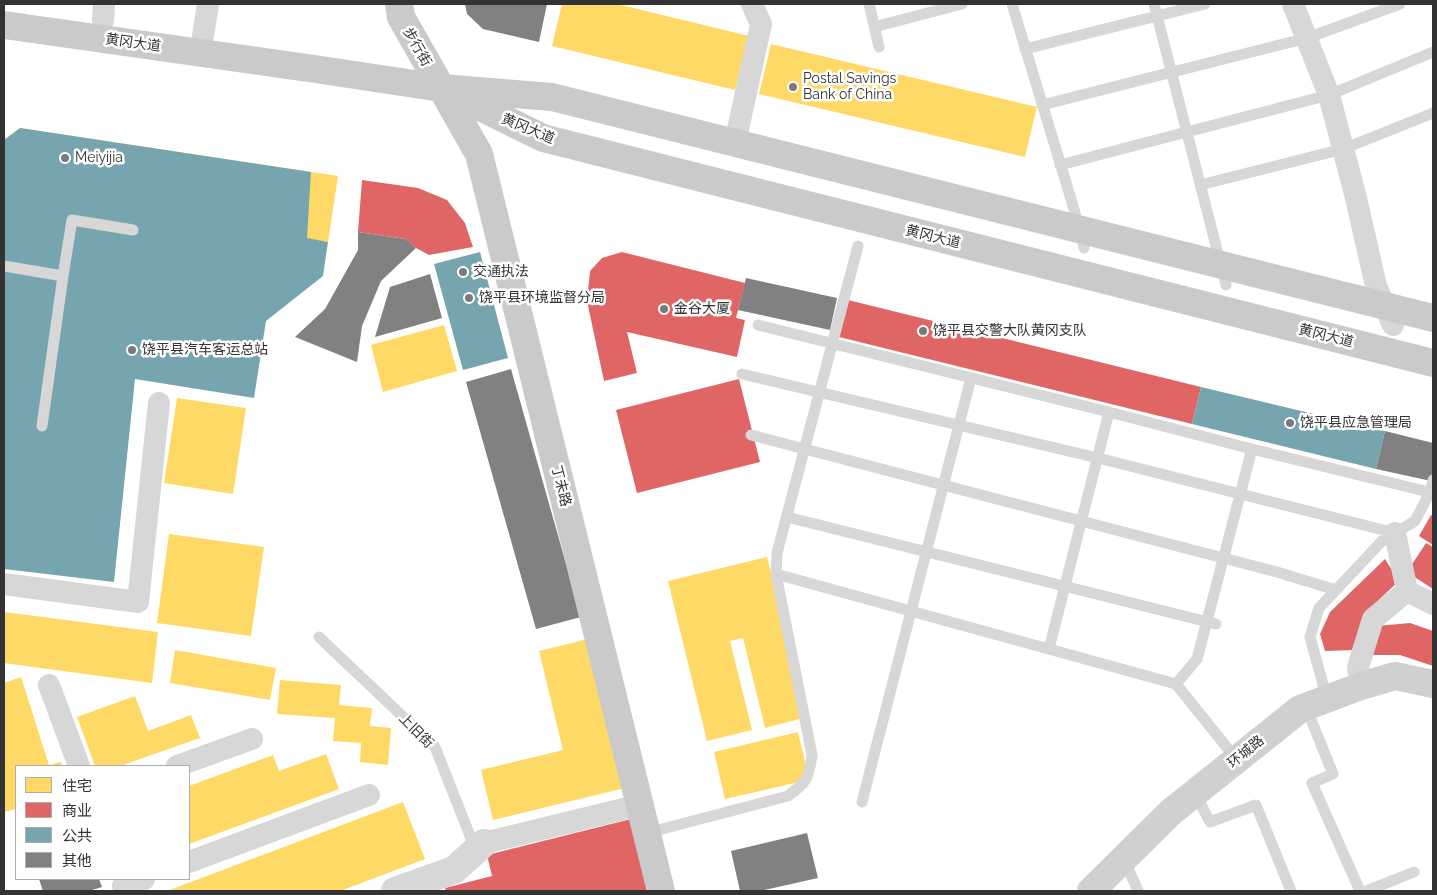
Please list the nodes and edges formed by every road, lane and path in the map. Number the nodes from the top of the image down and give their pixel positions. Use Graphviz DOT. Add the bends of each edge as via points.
graph roads {
  1 [pos="208,4"];
  2 [pos="399,4"];
  3 [pos="752,4"];
  4 [pos="869,4"];
  5 [pos="962,4"];
  6 [pos="1012,4"];
  7 [pos="1154,4"];
  8 [pos="1205,4"];
  9 [pos="1293,4"];
  10 [pos="1400,4"];
  11 [pos="1157,16"];
  12 [pos="4,24"];
  13 [pos="874,27"];
  14 [pos="203,36"];
  15 [pos="1307,38"];
  16 [pos="879,47"];
  17 [pos="1025,49"];
  18 [pos="1433,52"];
  19 [pos="1171,72"];
  20 [pos="441,88"];
  21 [pos="1329,95"];
  22 [pos="1042,105"];
  23 [pos="1433,113"];
  24 [pos="1187,132"];
  25 [pos="735,143"];
  26 [pos="1343,149"];
  27 [pos="1060,165"];
  28 [pos="1200,185"];
  29 [pos="133,230"];
  30 [pos="858,246"];
  31 [pos="1084,248"];
  32 [pos="4,266"];
  33 [pos="63,276"];
  34 [pos="1226,285"];
  35 [pos="1433,318"];
  36 [pos="758,325"];
  37 [pos="1393,325"];
  38 [pos="1433,363"];
  39 [pos="742,374"];
  40 [pos="971,378"];
  41 [pos="159,403"];
  42 [pos="1109,412"];
  43 [pos="42,426"];
  44 [pos="750,435"];
  45 [pos="1252,449"];
  46 [pos="1098,458"];
  47 [pos="1433,480"];
  48 [pos="1432,492"];
  49 [pos="787,517"];
  50 [pos="1082,521"];
  51 [pos="1395,533"];
  52 [pos="776,574"];
  53 [pos="4,584"];
  54 [pos="1336,590"];
  55 [pos="1407,592"];
  56 [pos="1433,604"];
  57 [pos="1216,624"];
  58 [pos="319,637"];
  59 [pos="1050,649"];
  60 [pos="1176,684"];
  61 [pos="1433,684"];
  62 [pos="49,685"];
  63 [pos="1361,686"];
  64 [pos="1317,703"];
  65 [pos="252,739"];
  66 [pos="1237,760"];
  67 [pos="79,765"];
  68 [pos="180,765"];
  69 [pos="1195,793"];
  70 [pos="368,795"];
  71 [pos="862,802"];
  72 [pos="640,805"];
  73 [pos="647,833"];
  74 [pos="480,847"];
  75 [pos="1124,859"];
  76 [pos="190,862"];
  77 [pos="1414,872"];
  78 [pos="395,891"];
  79 [pos="661,891"];
  80 [pos="1091,891"];
  81 [pos="1138,891"];
  82 [pos="1291,891"];
  83 [pos="1360,891"];
  84 [pos="1366,891"];
  1 -- 14 [label="street"];
  2 -- 20 [label="main road, 步行街" via="401,17"];
  3 -- 25 [label="street" via="762,24"];
  4 -- 13 [label="lane"];
  5 -- 13 [label="lane"];
  6 -- 17 [label="lane"];
  7 -- 11 [label="lane"];
  8 -- 11 [label="lane"];
  9 -- 15 [label="street"];
  10 -- 15 [label="lane"];
  11 -- 17 [label="lane"];
  11 -- 19 [label="lane"];
  12 -- 20 [label="main road, 黄冈大道"];
  13 -- 16 [label="lane"];
  15 -- 19 [label="lane"];
  15 -- 21 [label="street"];
  17 -- 22 [label="lane"];
  18 -- 21 [label="lane"];
  19 -- 22 [label="lane"];
  19 -- 24 [label="lane"];
  20 -- 25 [label="main road, 黄冈大道" via="552,97"];
  20 -- 38 [label="main road, 黄冈大道" via="543,138"];
  20 -- 72 [label="main road, 丁未路" via="479,154"];
  21 -- 24 [label="lane"];
  21 -- 26 [label="street"];
  22 -- 27 [label="lane"];
  23 -- 26 [label="lane"];
  24 -- 27 [label="lane"];
  24 -- 28 [label="lane"];
  25 -- 35 [label="main road, 黄冈大道"];
  26 -- 28 [label="lane"];
  26 -- 37 [label="street" via="1376,286"];
  27 -- 31 [label="lane"];
  28 -- 34 [label="lane"];
  29 -- 33 [label="lane" via="72,220"];
  30 -- 49 [label="lane"];
  32 -- 33 [label="lane"];
  33 -- 43 [label="lane"];
  36 -- 40 [label="lane"];
  39 -- 46 [label="lane"];
  40 -- 42 [label="lane"];
  40 -- 71 [label="lane"];
  41 -- 53 [label="street" via="138,602"];
  42 -- 45 [label="lane"];
  42 -- 46 [label="lane"];
  44 -- 50 [label="lane"];
  45 -- 48 [label="lane"];
  45 -- 60 [label="lane" via="1197,659"];
  46 -- 50 [label="lane"];
  46 -- 51 [label="lane"];
  47 -- 48 [label="lane"];
  48 -- 51 [label="lane" via="1415,521"];
  49 -- 52 [label="lane" via="777,553"];
  49 -- 57 [label="lane"];
  50 -- 54 [label="lane"];
  50 -- 59 [label="lane"];
  51 -- 54 [label="lane" via="1382,541"];
  51 -- 55 [label="street"];
  52 -- 59 [label="lane"];
  52 -- 73 [label="lane" via="812,755 810,774 788,796"];
  54 -- 64 [label="lane" via="1319,608 1310,637"];
  55 -- 56 [label="street"];
  55 -- 63 [label="street" via="1373,619 1358,667"];
  58 -- 74 [label="lane, 上旧街" via="435,747"];
  59 -- 60 [label="lane"];
  60 -- 66 [label="lane"];
  61 -- 63 [label="main road, 环城路" via="1395,676"];
  62 -- 67 [label="street"];
  63 -- 64 [label="main road, 环城路"];
  64 -- 66 [label="main road, 环城路" via="1300,709"];
  64 -- 83 [label="lane" via="1333,774 1312,783"];
  65 -- 68 [label="street"];
  66 -- 69 [label="main road, 环城路"];
  69 -- 75 [label="main road, 环城路"];
  69 -- 82 [label="lane" via="1210,822 1256,805"];
  70 -- 76 [label="street"];
  72 -- 73 [label="main road, 丁未路"];
  72 -- 74 [label="street"];
  73 -- 79 [label="main road, 丁未路"];
  74 -- 78 [label="street" via="454,870"];
  75 -- 80 [label="main road, 环城路"];
  75 -- 81 [label="lane"];
  77 -- 84 [label="lane"];
}
